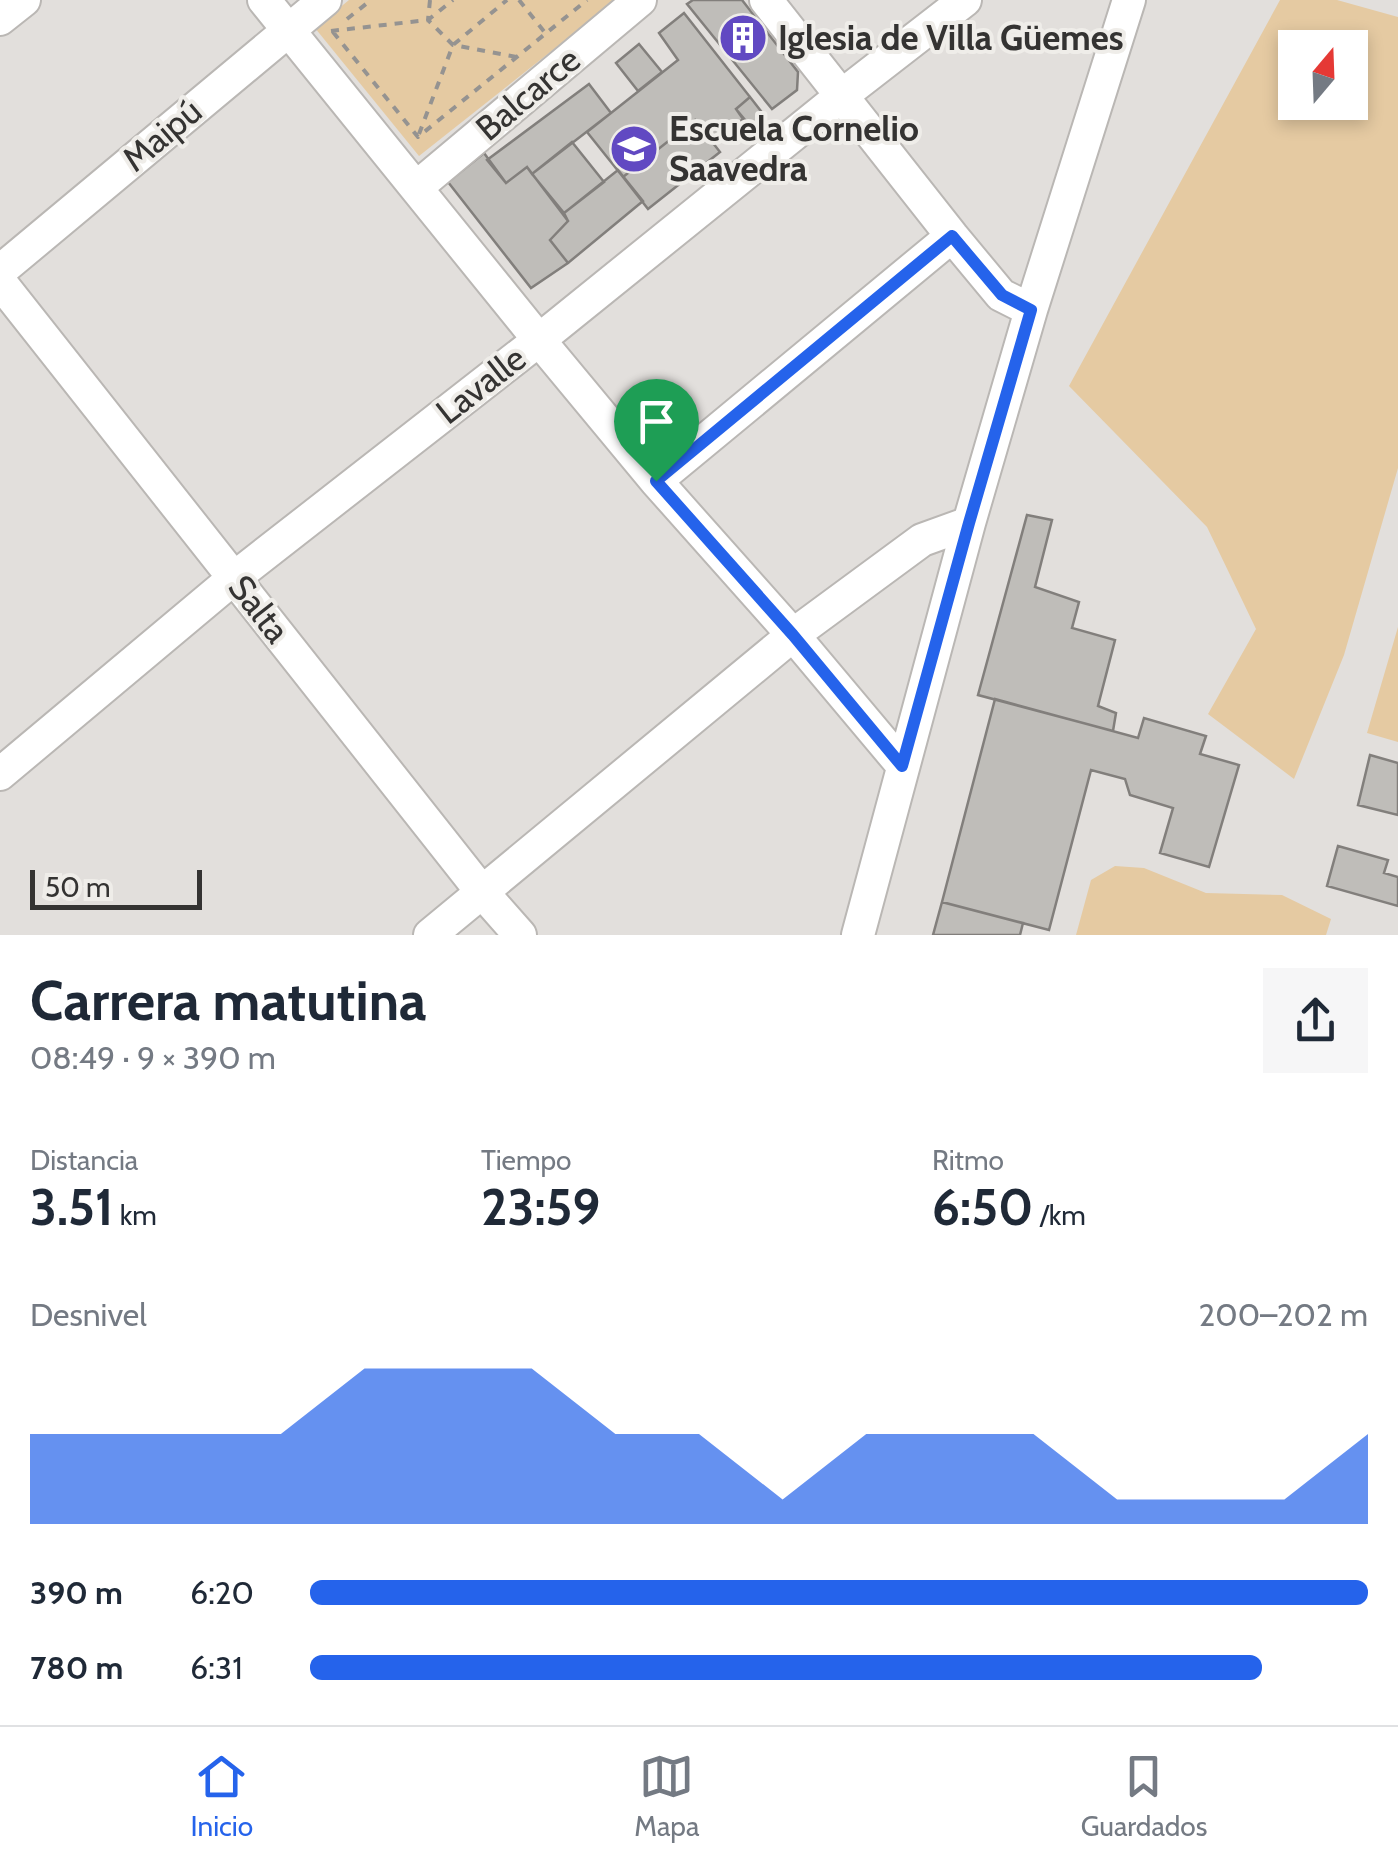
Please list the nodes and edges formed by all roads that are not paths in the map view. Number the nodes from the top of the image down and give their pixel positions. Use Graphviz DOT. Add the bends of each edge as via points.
graph roads {
  1 [pos="24,0"];
  2 [pos="264,0"];
  3 [pos="640,0"];
  4 [pos="766,0"];
  5 [pos="965,0"];
  6 [pos="1128,0"];
  7 [pos="328,16"];
  8 [pos="0,20"];
  9 [pos="288,30"];
  10 [pos="840,96"];
  11 [pos="417,187"];
  12 [pos="952,236"];
  13 [pos="0,271"];
  14 [pos="0,282"];
  15 [pos="1031,310"];
  16 [pos="538,340"];
  17 [pos="656,481"];
  18 [pos="969,523"];
  19 [pos="234,578"];
  20 [pos="793,635"];
  21 [pos="902,766"];
  22 [pos="0,774"];
  23 [pos="482,892"];
  24 [pos="430,935"];
  25 [pos="520,935"];
  26 [pos="858,935"];
  1 -- 8 [label="street"];
  2 -- 9 [label="street"];
  3 -- 11 [label="street, Balcarce"];
  4 -- 10 [label="street"];
  5 -- 10 [label="street, Lavalle"];
  6 -- 15 [label="street"];
  7 -- 9 [label="street, Maipú"];
  9 -- 11 [label="street"];
  9 -- 13 [label="street, Maipú"];
  10 -- 12 [label="street"];
  10 -- 16 [label="street, Lavalle"];
  11 -- 16 [label="street"];
  12 -- 15 [label="street" via="1002,295"];
  12 -- 17 [label="street"];
  14 -- 19 [label="street, Salta"];
  15 -- 18 [label="street"];
  16 -- 17 [label="street"];
  16 -- 19 [label="street, Lavalle"];
  17 -- 20 [label="street"];
  18 -- 20 [label="street" via="922,540"];
  18 -- 21 [label="street"];
  19 -- 22 [label="street, Lavalle"];
  19 -- 23 [label="street, Salta"];
  20 -- 21 [label="street"];
  20 -- 23 [label="street"];
  21 -- 26 [label="street"];
  23 -- 24 [label="street"];
  23 -- 25 [label="street, Salta"];
}
